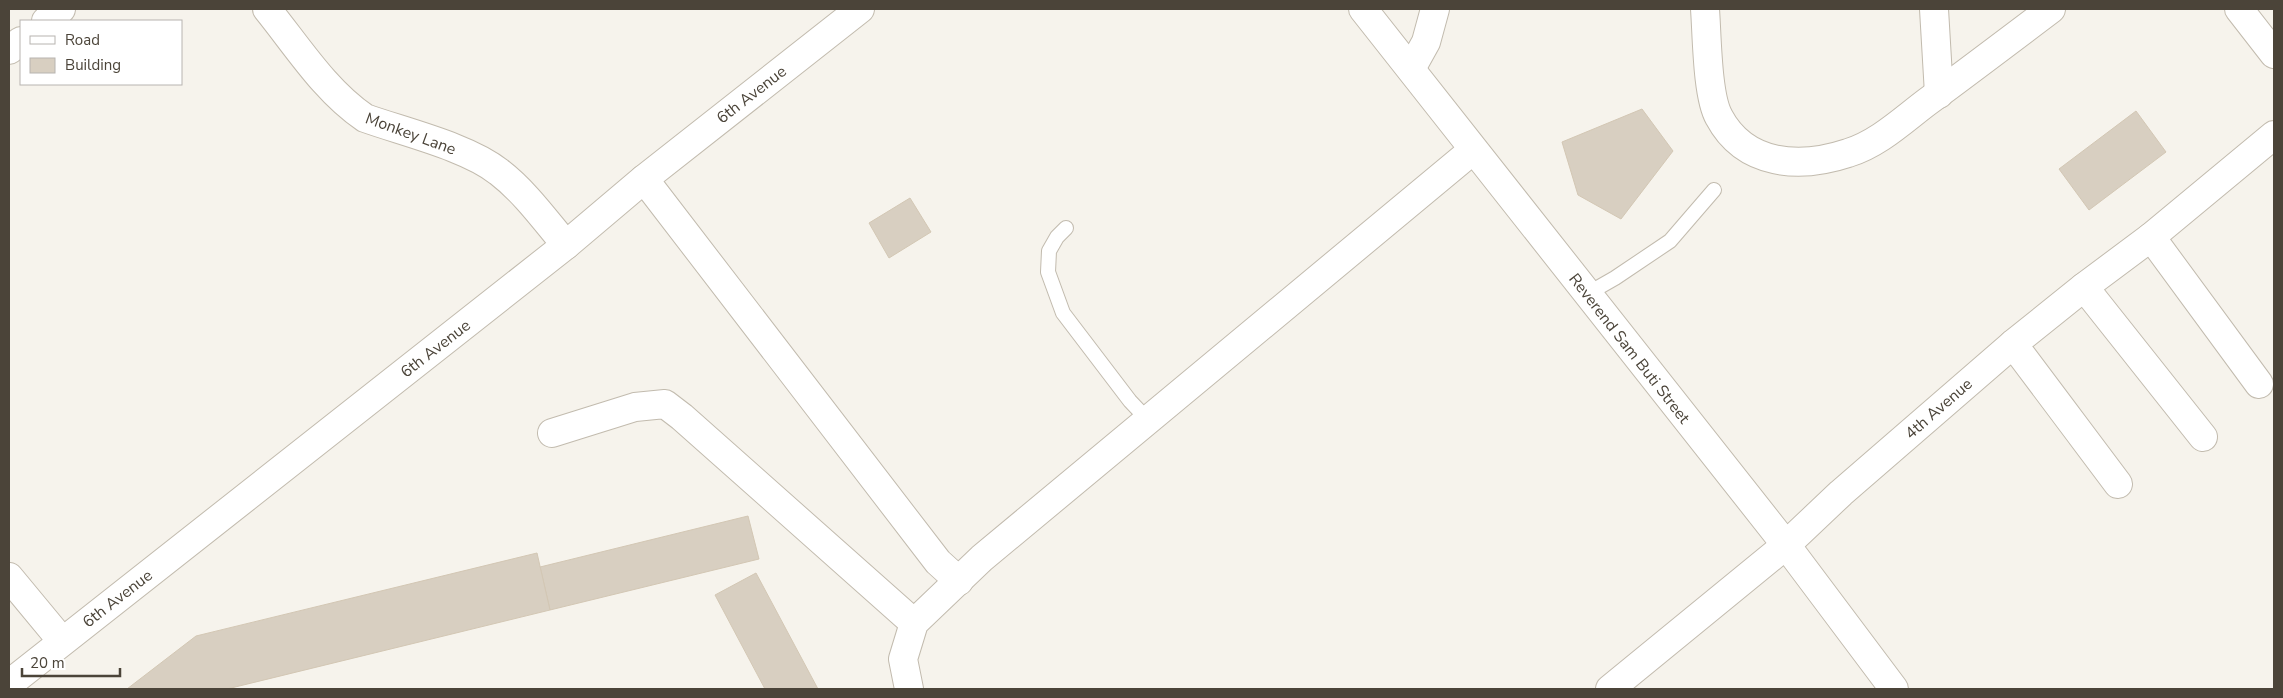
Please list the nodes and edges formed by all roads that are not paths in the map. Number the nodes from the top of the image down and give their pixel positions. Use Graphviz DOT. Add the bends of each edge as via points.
graph roads {
  1 [pos="61,9"];
  2 [pos="267,9"];
  3 [pos="860,9"];
  4 [pos="1363,9"];
  5 [pos="1435,9"];
  6 [pos="1705,9"];
  7 [pos="1934,9"];
  8 [pos="2052,9"];
  9 [pos="2239,9"];
  10 [pos="47,20"];
  11 [pos="20,41"];
  12 [pos="9,50"];
  13 [pos="2274,54"];
  14 [pos="1411,69"];
  15 [pos="1939,94"];
  16 [pos="2270,147"];
  17 [pos="1473,150"];
  18 [pos="644,180"];
  19 [pos="1714,190"];
  20 [pos="1066,228"];
  21 [pos="2152,236"];
  22 [pos="566,245"];
  23 [pos="2084,287"];
  24 [pos="1587,294"];
  25 [pos="2013,344"];
  26 [pos="2259,384"];
  27 [pos="1148,420"];
  28 [pos="552,433"];
  29 [pos="2203,437"];
  30 [pos="2118,484"];
  31 [pos="1786,545"];
  32 [pos="9,577"];
  33 [pos="959,581"];
  34 [pos="914,623"];
  35 [pos="62,641"];
  36 [pos="9,684"];
  37 [pos="909,689"];
  38 [pos="1610,689"];
  39 [pos="1894,689"];
  1 -- 10 [label="street"];
  2 -- 22 [label="street, Monkey Lane" via="350,108 365,118 481,160 499,171"];
  3 -- 18 [label="street, 6th Avenue"];
  4 -- 14 [label="street, Reverend Sam Buti Street"];
  5 -- 14 [label="street" via="1426,42"];
  6 -- 15 [label="street" via="1710,84 1718,116 1734,140 1754,154 1808,162 1849,153 1881,137"];
  7 -- 15 [label="street"];
  8 -- 15 [label="street"];
  9 -- 13 [label="street"];
  11 -- 12 [label="street"];
  14 -- 17 [label="street, Reverend Sam Buti Street"];
  16 -- 21 [label="street, 4th Avenue"];
  17 -- 24 [label="street, Reverend Sam Buti Street"];
  17 -- 27 [label="street"];
  18 -- 22 [label="street, 6th Avenue"];
  18 -- 33 [label="street" via="938,562"];
  19 -- 24 [label="lane" via="1670,241"];
  20 -- 27 [label="lane" via="1049,251 1048,265 1063,313"];
  21 -- 23 [label="street, 4th Avenue"];
  21 -- 26 [label="street"];
  22 -- 35 [label="street, 6th Avenue"];
  23 -- 25 [label="street, 4th Avenue"];
  23 -- 29 [label="street"];
  24 -- 31 [label="street, Reverend Sam Buti Street"];
  25 -- 30 [label="street"];
  25 -- 31 [label="street, 4th Avenue"];
  27 -- 33 [label="street" via="982,558"];
  28 -- 34 [label="street" via="635,407 665,404"];
  31 -- 38 [label="street, 4th Avenue"];
  31 -- 39 [label="street, Reverend Sam Buti Street"];
  32 -- 35 [label="street"];
  33 -- 34 [label="street"];
  34 -- 37 [label="street" via="903,659"];
  35 -- 36 [label="street, 6th Avenue"];
}
